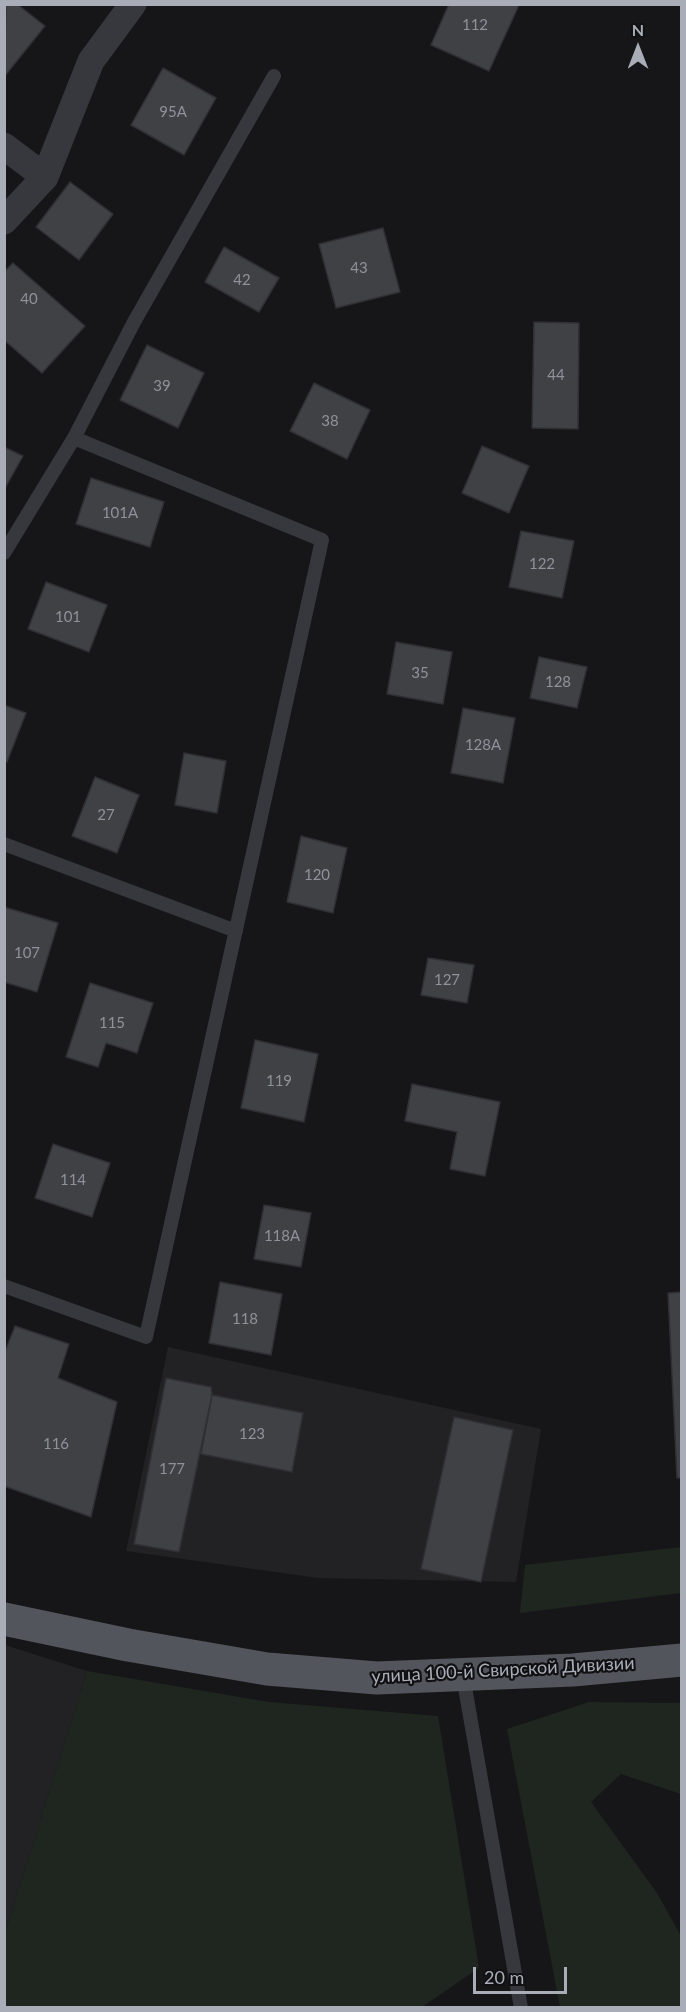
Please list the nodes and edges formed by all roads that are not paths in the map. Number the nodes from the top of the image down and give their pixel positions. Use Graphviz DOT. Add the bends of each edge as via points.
graph roads {
  1 [pos="132,4"];
  2 [pos="274,76"];
  3 [pos="4,146"];
  4 [pos="45,177"];
  5 [pos="4,221"];
  6 [pos="74,438"];
  7 [pos="4,553"];
  8 [pos="4,844"];
  9 [pos="236,931"];
  10 [pos="4,1286"];
  11 [pos="4,1619"];
  12 [pos="681,1660"];
  13 [pos="463,1676"];
  14 [pos="521,2007"];
  1 -- 4 [label="street" via="91,61"];
  2 -- 6 [label="lane" via="134,322"];
  3 -- 4 [label="street"];
  4 -- 5 [label="street"];
  6 -- 7 [label="lane"];
  6 -- 9 [label="lane" via="322,540"];
  8 -- 9 [label="lane"];
  9 -- 10 [label="lane" via="146,1337"];
  11 -- 13 [label="main road, улица 100-й Свирской Дивизии" via="267,1668 377,1678"];
  12 -- 13 [label="main road, улица 100-й Свирской Дивизии"];
  13 -- 14 [label="lane"];
}
